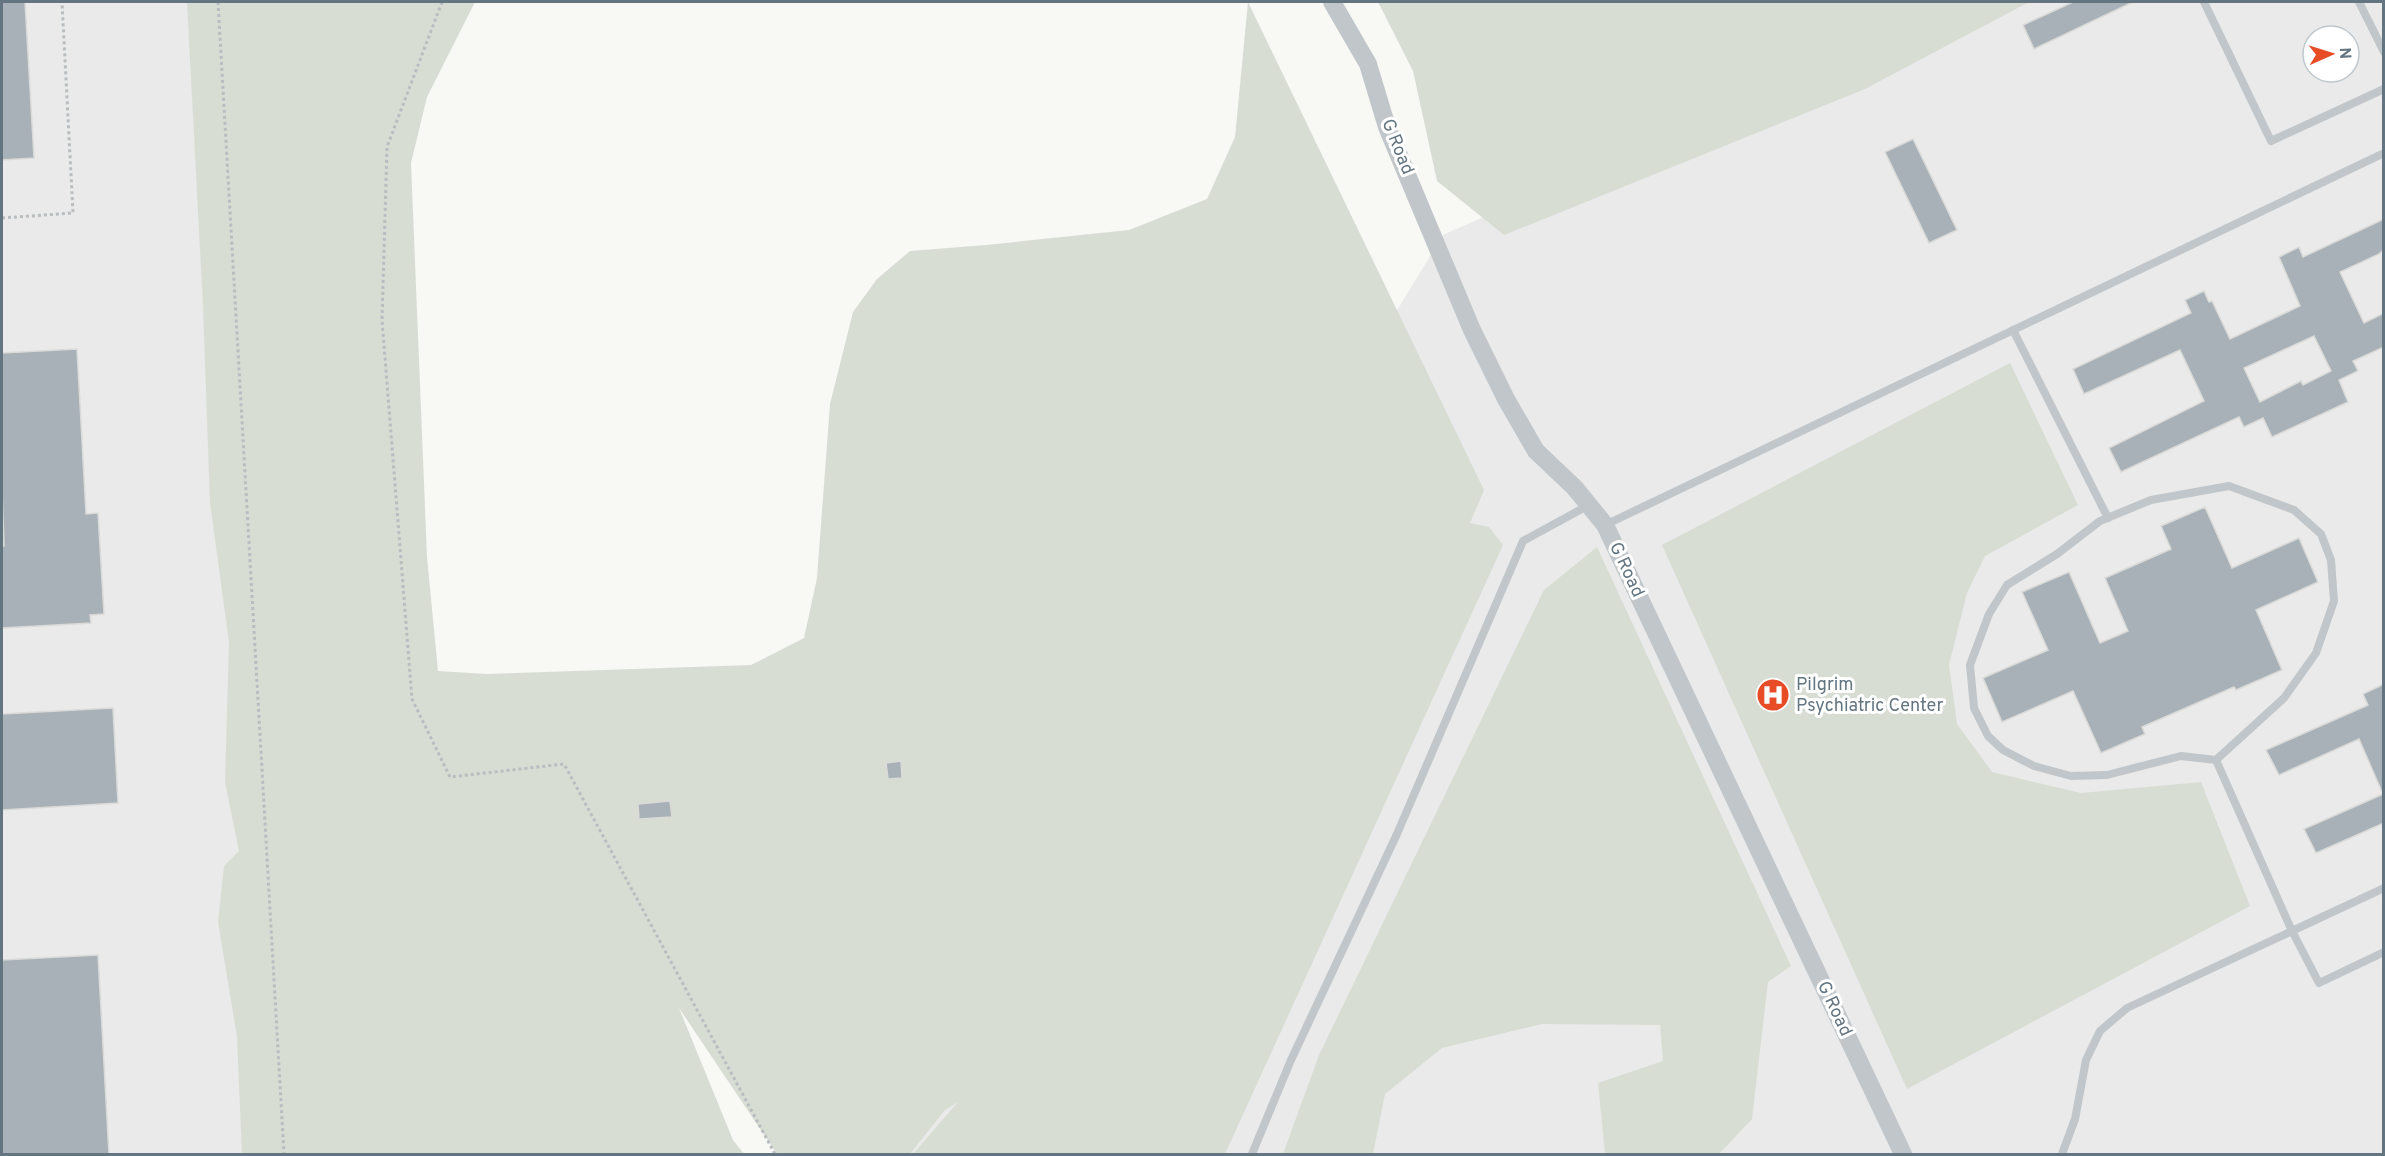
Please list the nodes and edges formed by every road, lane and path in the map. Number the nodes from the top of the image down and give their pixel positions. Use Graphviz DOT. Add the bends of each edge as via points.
graph roads {
  1 [pos="62,2"];
  2 [pos="218,2"];
  3 [pos="442,2"];
  4 [pos="1332,2"];
  5 [pos="2204,2"];
  6 [pos="2360,2"];
  7 [pos="2384,52"];
  8 [pos="2384,89"];
  9 [pos="2384,153"];
  10 [pos="2,218"];
  11 [pos="2013,330"];
  12 [pos="1589,506"];
  13 [pos="2108,518"];
  14 [pos="1605,525"];
  15 [pos="2216,760"];
  16 [pos="2384,888"];
  17 [pos="2292,931"];
  18 [pos="2384,952"];
  19 [pos="284,1155"];
  20 [pos="775,1155"];
  21 [pos="1252,1155"];
  22 [pos="1903,1155"];
  23 [pos="2062,1155"];
  1 -- 10 [label="path" via="73,213"];
  2 -- 19 [label="path"];
  3 -- 20 [label="path" via="387,147 382,320 411,699 450,777 564,764"];
  4 -- 12 [label="street, G Road" via="1368,64 1387,127 1472,330 1506,399 1536,451"];
  5 -- 8 [label="lane" via="2271,141"];
  6 -- 7 [label="lane"];
  9 -- 11 [label="lane"];
  11 -- 13 [label="lane"];
  11 -- 14 [label="lane"];
  12 -- 14 [label="street, G Road"];
  12 -- 21 [label="lane" via="1523,541 1397,834 1291,1060"];
  13 -- 15 [label="lane" via="2151,500 2229,486 2294,510 2321,534 2331,560 2334,601 2316,653 2284,698"];
  13 -- 15 [label="lane" via="2007,585 1989,614 1970,665 1974,708 1988,735 2003,750 2034,766 2071,776 2107,775 2181,756"];
  14 -- 22 [label="street, G Road"];
  15 -- 17 [label="lane"];
  16 -- 17 [label="lane"];
  17 -- 18 [label="lane" via="2319,983"];
  17 -- 23 [label="lane" via="2127,1008 2100,1031 2086,1060 2075,1119"];
}
